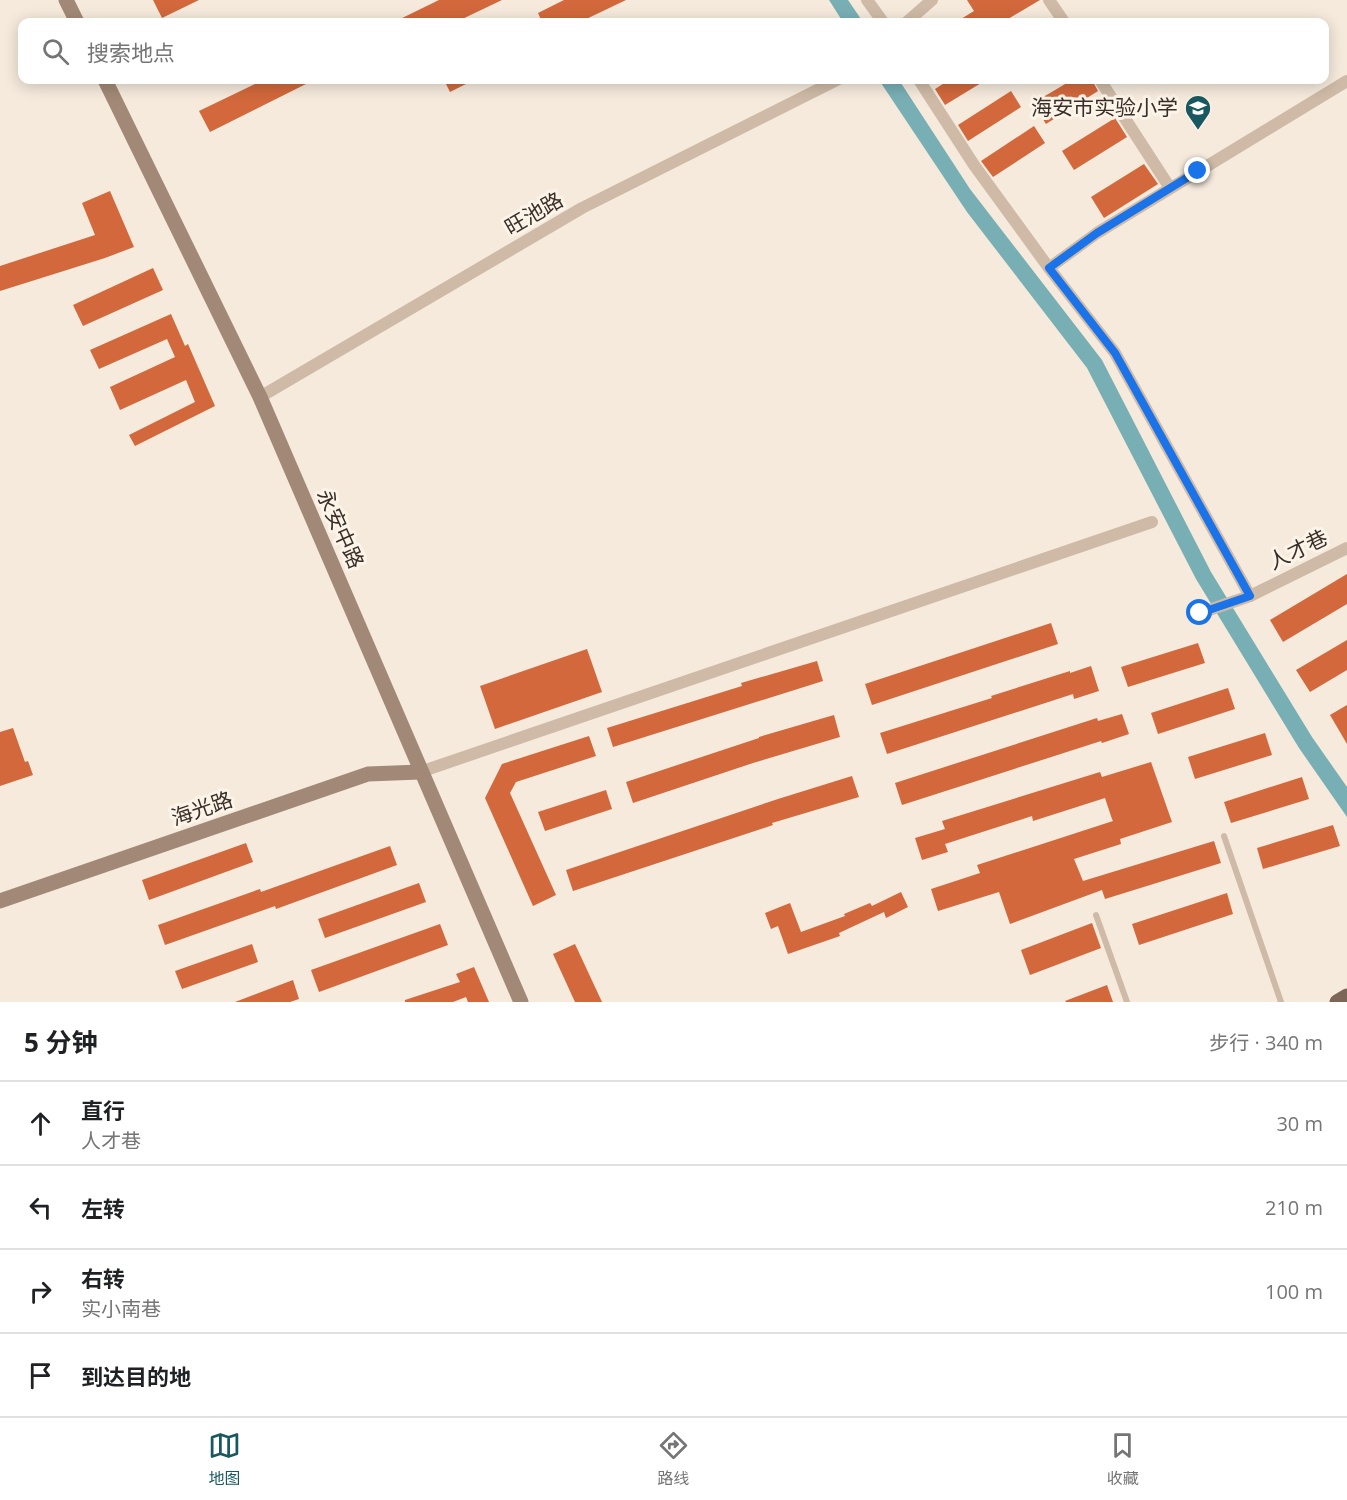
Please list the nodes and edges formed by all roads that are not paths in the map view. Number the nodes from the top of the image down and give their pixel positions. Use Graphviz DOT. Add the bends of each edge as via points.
graph roads {
  1 [pos="66,0"];
  2 [pos="867,0"];
  3 [pos="932,0"];
  4 [pos="1049,0"];
  5 [pos="75,18"];
  6 [pos="880,18"];
  7 [pos="912,18"];
  8 [pos="1061,18"];
  9 [pos="1347,81"];
  10 [pos="107,84"];
  11 [pos="829,84"];
  12 [pos="922,84"];
  13 [pos="1103,84"];
  14 [pos="1170,188"];
  15 [pos="1049,268"];
  16 [pos="260,397"];
  17 [pos="1152,522"];
  18 [pos="1347,548"];
  19 [pos="1246,597"];
  20 [pos="1202,612"];
  21 [pos="420,772"];
  22 [pos="1224,837"];
  23 [pos="0,901"];
  24 [pos="1096,915"];
  25 [pos="1347,996"];
  26 [pos="521,1002"];
  27 [pos="1127,1002"];
  28 [pos="1281,1002"];
  29 [pos="1336,1002"];
  1 -- 5 [label="street"];
  2 -- 6 [label="street"];
  3 -- 7 [label="street"];
  4 -- 8 [label="street"];
  9 -- 14 [label="street"];
  10 -- 16 [label="street, 永安中路"];
  11 -- 16 [label="street, 旺池路" via="582,208"];
  12 -- 15 [label="street" via="974,165"];
  13 -- 14 [label="street"];
  14 -- 15 [label="street"];
  15 -- 19 [label="street" via="1115,353"];
  16 -- 21 [label="street, 永安中路"];
  17 -- 21 [label="street"];
  18 -- 19 [label="street, 人才巷"];
  19 -- 20 [label="street, 人才巷"];
  21 -- 23 [label="street, 海光路" via="368,774"];
  21 -- 26 [label="street, 永安中路"];
  22 -- 28 [label="lane"];
  24 -- 27 [label="lane"];
  25 -- 29 [label="main road"];
}
